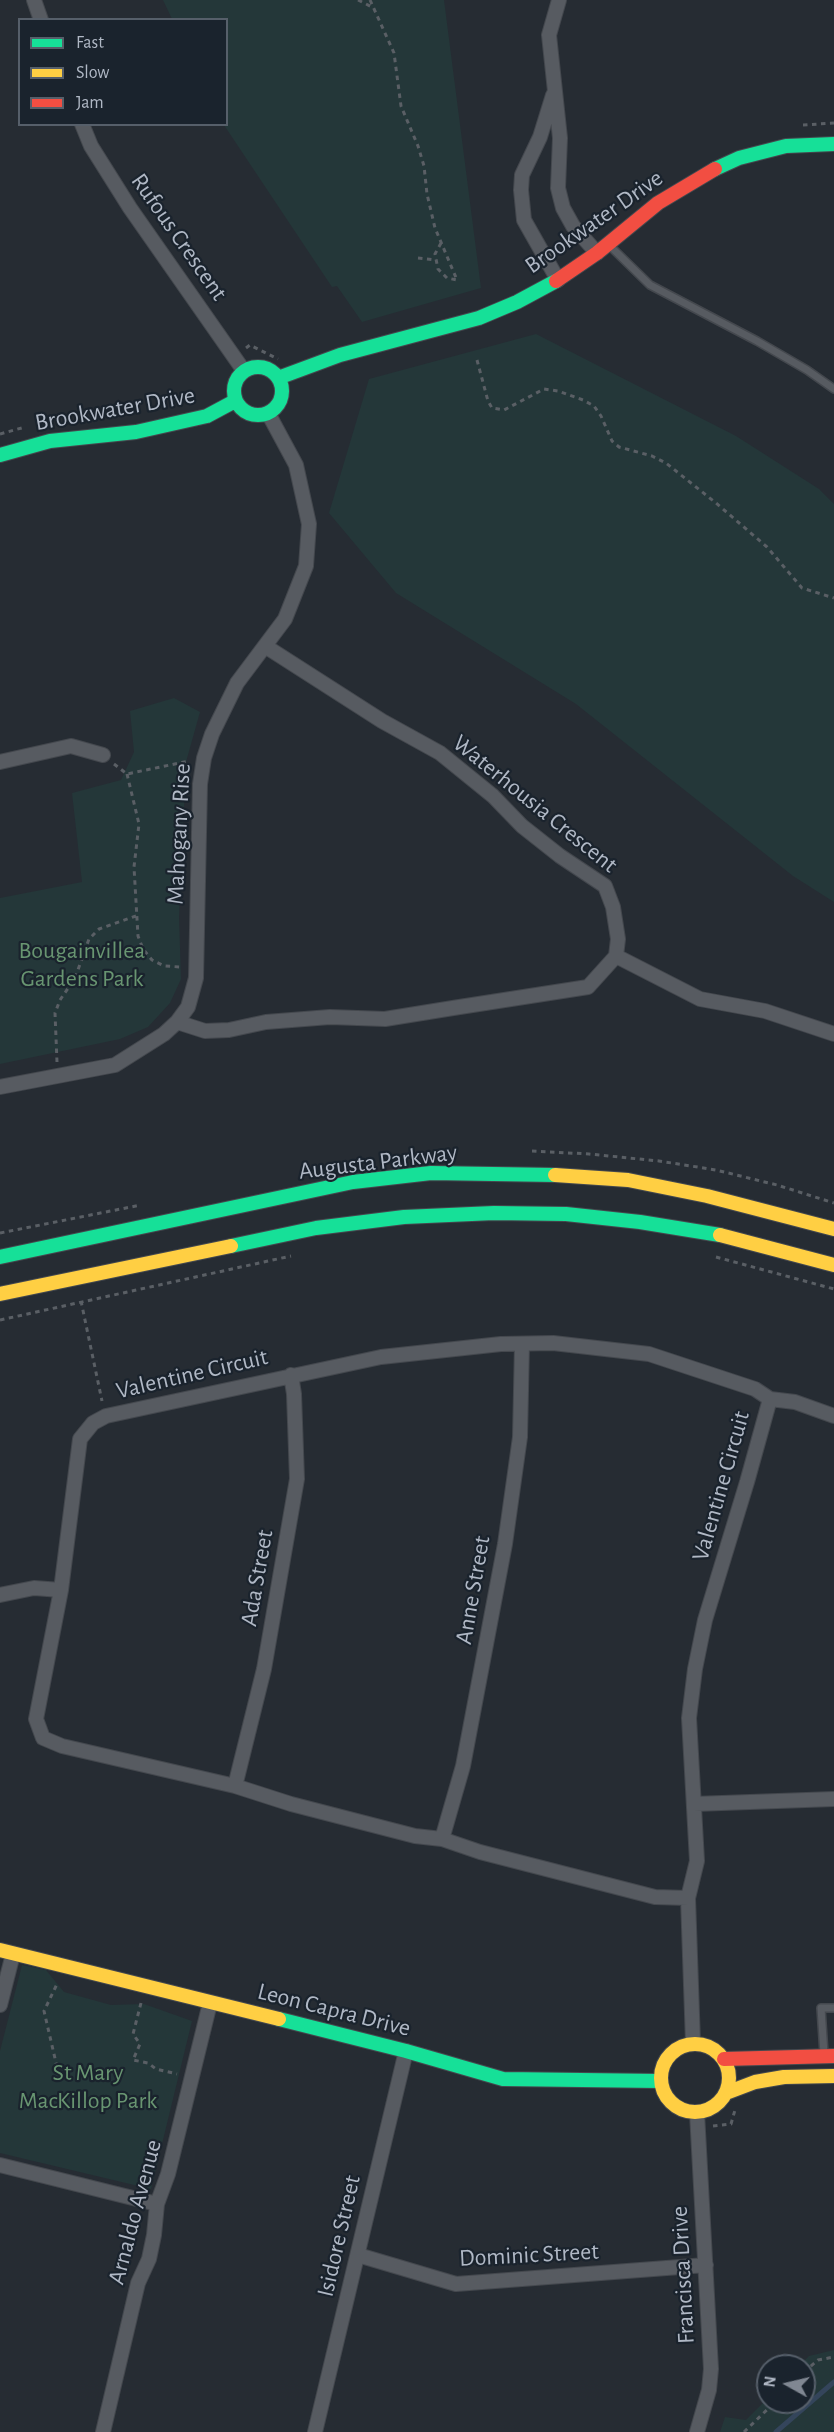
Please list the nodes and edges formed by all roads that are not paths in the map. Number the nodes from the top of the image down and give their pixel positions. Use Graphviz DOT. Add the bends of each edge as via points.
graph roads {
  1 [pos="34,0"];
  2 [pos="559,0"];
  3 [pos="40,18"];
  4 [pos="555,87"];
  5 [pos="83,126"];
  6 [pos="834,144"];
  7 [pos="608,245"];
  8 [pos="597,253"];
  9 [pos="558,280"];
  10 [pos="244,371"];
  11 [pos="278,378"];
  12 [pos="834,389"];
  13 [pos="236,401"];
  14 [pos="268,413"];
  15 [pos="0,455"];
  16 [pos="265,646"];
  17 [pos="103,755"];
  18 [pos="0,762"];
  19 [pos="616,956"];
  20 [pos="177,1022"];
  21 [pos="834,1034"];
  22 [pos="0,1087"];
  23 [pos="834,1229"];
  24 [pos="0,1257"];
  25 [pos="834,1265"];
  26 [pos="0,1294"];
  27 [pos="522,1344"];
  28 [pos="291,1375"];
  29 [pos="770,1399"];
  30 [pos="834,1416"];
  31 [pos="61,1590"];
  32 [pos="0,1595"];
  33 [pos="235,1786"];
  34 [pos="834,1799"];
  35 [pos="694,1804"];
  36 [pos="442,1839"];
  37 [pos="688,1898"];
  38 [pos="6,1952"];
  39 [pos="210,2003"];
  40 [pos="0,2005"];
  41 [pos="834,2008"];
  42 [pos="693,2043"];
  43 [pos="406,2050"];
  44 [pos="829,2056"];
  45 [pos="724,2059"];
  46 [pos="834,2076"];
  47 [pos="660,2081"];
  48 [pos="726,2093"];
  49 [pos="697,2113"];
  50 [pos="0,2165"];
  51 [pos="157,2204"];
  52 [pos="358,2255"];
  53 [pos="706,2265"];
  54 [pos="103,2432"];
  55 [pos="315,2432"];
  56 [pos="698,2432"];
  1 -- 3 [label="street"];
  2 -- 4 [label="street" via="549,35"];
  4 -- 8 [label="street" via="560,138 558,188 563,208"];
  4 -- 9 [label="street" via="520,190 524,220"];
  5 -- 10 [label="street, Rufous Crescent" via="130,208"];
  6 -- 7 [label="street, Brookwater Drive" via="786,146 739,158 658,203"];
  7 -- 8 [label="street, Brookwater Drive"];
  7 -- 12 [label="lane" via="650,285 757,341"];
  8 -- 9 [label="street, Brookwater Drive"];
  9 -- 11 [label="street, Brookwater Drive" via="479,318 340,355"];
  10 -- 11 [label="street" via="258,367"];
  10 -- 13 [label="street" via="234,385"];
  11 -- 14 [label="street" via="282,394"];
  13 -- 14 [label="street" via="246,412 261,416"];
  13 -- 15 [label="street, Brookwater Drive" via="207,416 136,432 50,441"];
  14 -- 16 [label="street, Mahogany Rise" via="296,465 309,524 306,566 285,619"];
  16 -- 19 [label="street, Waterhousia Crescent" via="440,753 493,796 522,826 605,886 614,907"];
  16 -- 20 [label="street, Mahogany Rise" via="237,683 204,758 200,784 196,968 189,1007"];
  17 -- 18 [label="street" via="71,746"];
  19 -- 20 [label="street" via="588,987 385,1019 330,1017 205,1031"];
  19 -- 21 [label="street" via="700,999 765,1011"];
  20 -- 22 [label="street, Mahogany Rise" via="115,1065"];
  23 -- 24 [label="street, Augusta Parkway" via="628,1180 531,1173 431,1173 342,1184"];
  25 -- 26 [label="street" via="719,1235 640,1222 494,1212 404,1217 316,1228"];
  27 -- 28 [label="street, Valentine Circuit" via="381,1357"];
  27 -- 29 [label="street, Valentine Circuit" via="553,1343 649,1354 755,1389"];
  27 -- 36 [label="street, Anne Street" via="520,1437 505,1544 463,1766"];
  28 -- 31 [label="street, Valentine Circuit" via="106,1416 93,1423 80,1439"];
  28 -- 33 [label="street, Ada Street" via="297,1479 264,1669"];
  29 -- 30 [label="street" via="795,1402"];
  29 -- 35 [label="street, Valentine Circuit" via="705,1620 695,1669 689,1718"];
  31 -- 32 [label="street" via="34,1588"];
  31 -- 33 [label="street, Valentine Circuit" via="36,1719 43,1738 62,1746"];
  33 -- 36 [label="street, Valentine Circuit" via="404,1833"];
  34 -- 35 [label="street"];
  35 -- 37 [label="street, Valentine Circuit" via="697,1861"];
  36 -- 37 [label="street, Valentine Circuit" via="656,1897"];
  37 -- 42 [label="street, Valentine Circuit"];
  38 -- 39 [label="street, Leon Capra Drive"];
  38 -- 40 [label="street"];
  39 -- 43 [label="street, Leon Capra Drive"];
  39 -- 51 [label="street, Arnaldo Avenue"];
  41 -- 44 [label="lane" via="821,2008"];
  42 -- 45 [label="street" via="711,2047"];
  42 -- 47 [label="street" via="669,2055"];
  43 -- 47 [label="street, Leon Capra Drive" via="503,2079"];
  43 -- 52 [label="street, Isidore Street"];
  44 -- 45 [label="street"];
  45 -- 48 [label="street" via="730,2076"];
  46 -- 48 [label="street" via="784,2077"];
  47 -- 49 [label="street" via="666,2098 679,2110"];
  48 -- 49 [label="street" via="714,2107"];
  49 -- 53 [label="street, Francisca Drive"];
  50 -- 51 [label="street"];
  51 -- 54 [label="street, Arnaldo Avenue" via="154,2235 138,2283"];
  52 -- 53 [label="street, Dominic Street" via="456,2284"];
  52 -- 55 [label="street, Isidore Street"];
  53 -- 56 [label="street, Francisca Drive" via="711,2369"];
}
